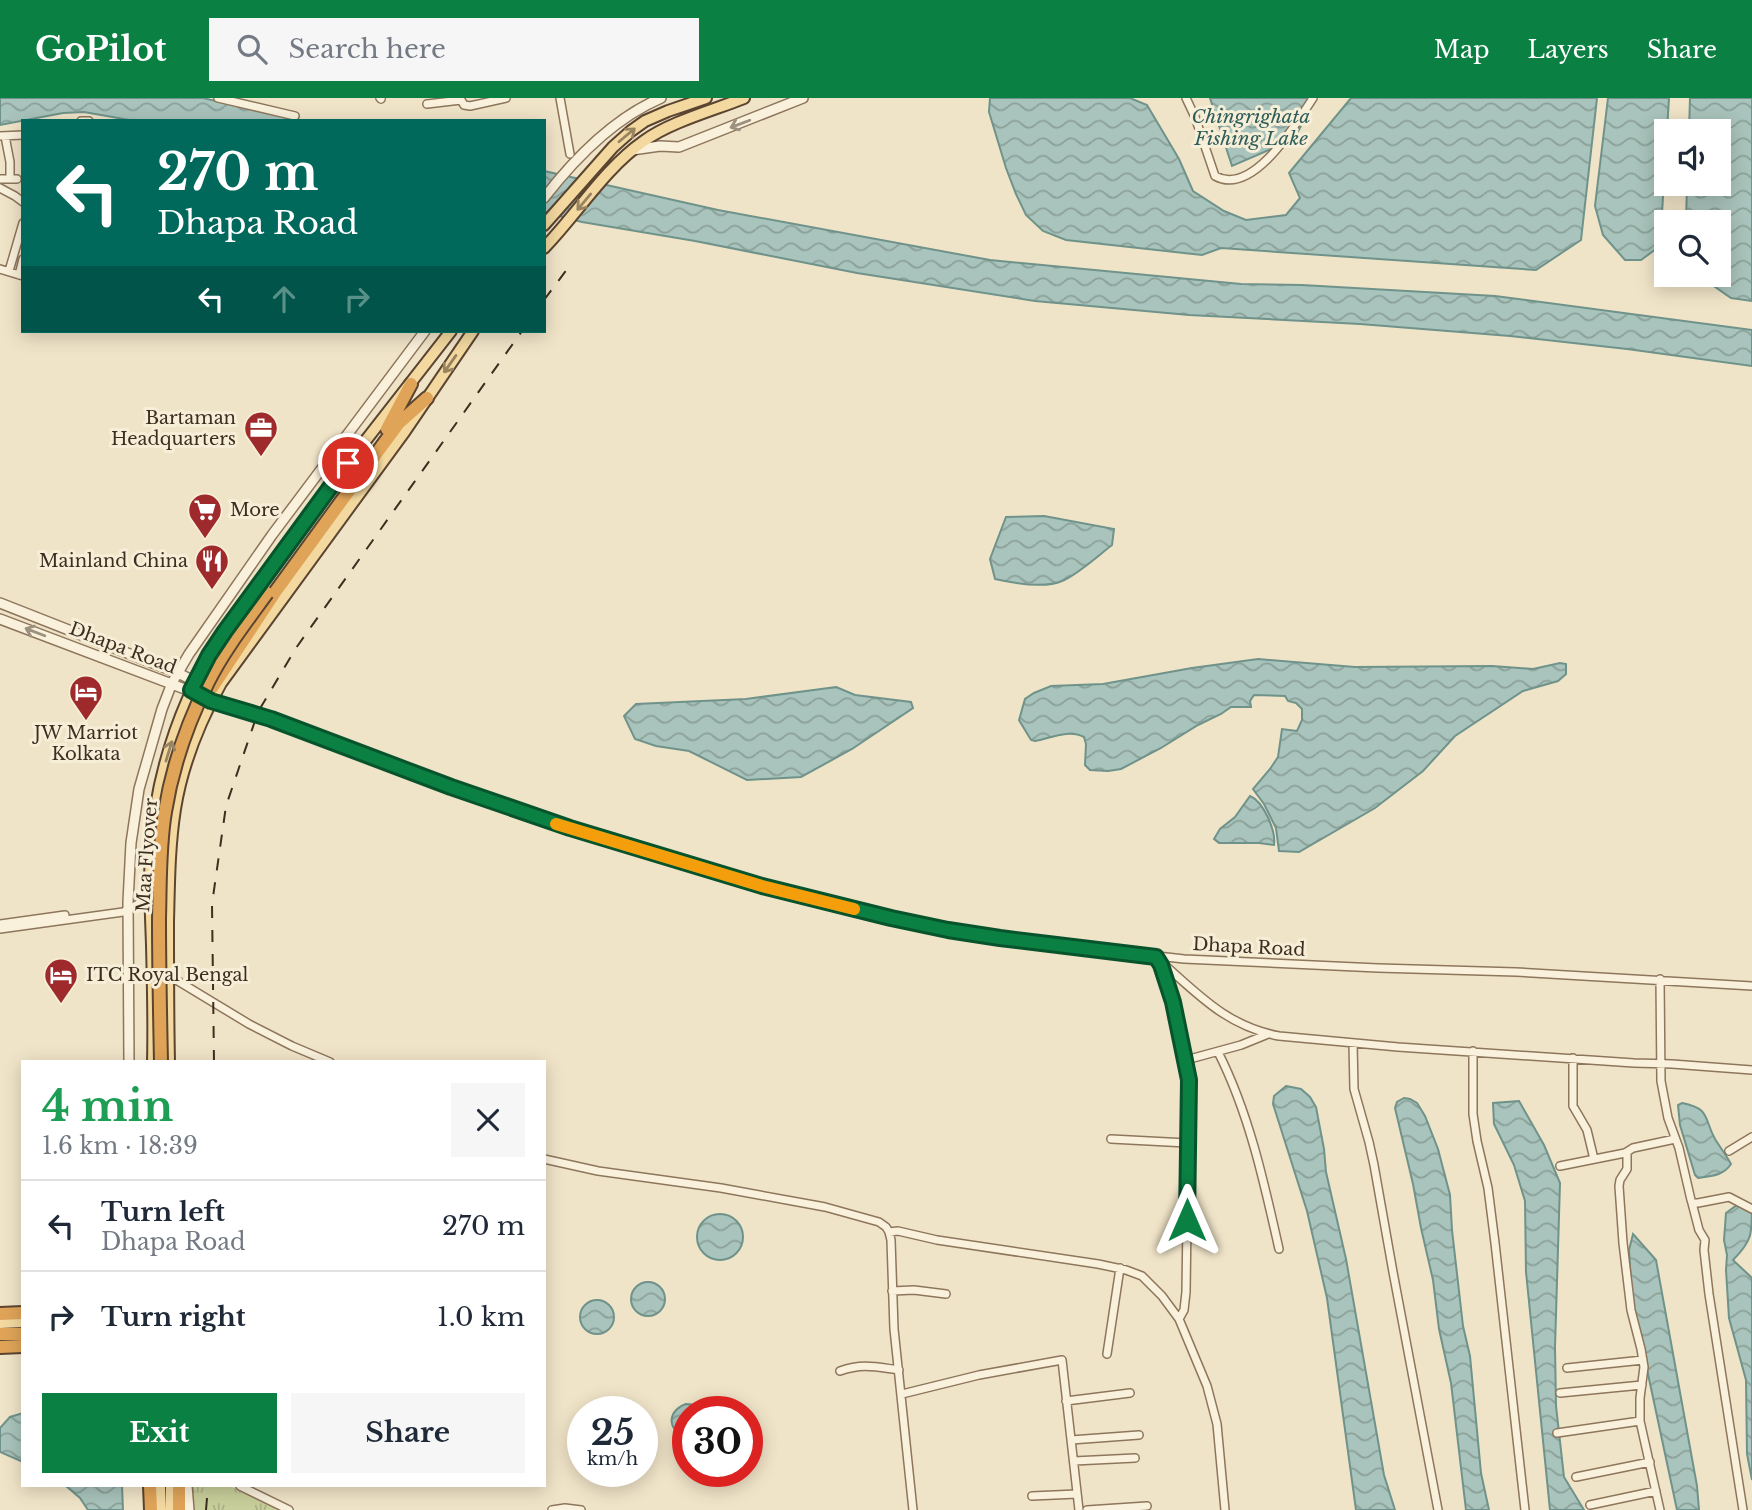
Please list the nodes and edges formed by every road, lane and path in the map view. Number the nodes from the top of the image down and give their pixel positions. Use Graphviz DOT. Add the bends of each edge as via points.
graph roads {
  1 [pos="218,98"];
  2 [pos="506,98"];
  3 [pos="560,98"];
  4 [pos="661,98"];
  5 [pos="706,98"];
  6 [pos="744,98"];
  7 [pos="803,98"];
  8 [pos="1186,98"];
  9 [pos="1313,98"];
  10 [pos="461,99"];
  11 [pos="690,100"];
  12 [pos="427,104"];
  13 [pos="295,116"];
  14 [pos="696,117"];
  15 [pos="21,135"];
  16 [pos="2,136"];
  17 [pos="631,150"];
  18 [pos="570,154"];
  19 [pos="0,179"];
  20 [pos="0,188"];
  21 [pos="546,195"];
  22 [pos="21,200"];
  23 [pos="546,223"];
  24 [pos="21,230"];
  25 [pos="546,246"];
  26 [pos="0,269"];
  27 [pos="9,271"];
  28 [pos="21,276"];
  29 [pos="424,333"];
  30 [pos="449,333"];
  31 [pos="472,333"];
  32 [pos="411,384"];
  33 [pos="427,398"];
  34 [pos="272,592"];
  35 [pos="0,603"];
  36 [pos="0,619"];
  37 [pos="178,673"];
  38 [pos="172,683"];
  39 [pos="193,686"];
  40 [pos="211,701"];
  41 [pos="150,902"];
  42 [pos="128,909"];
  43 [pos="0,924"];
  44 [pos="0,929"];
  45 [pos="1157,958"];
  46 [pos="168,975"];
  47 [pos="1660,979"];
  48 [pos="1752,986"];
  49 [pos="1269,1034"];
  50 [pos="1353,1043"];
  51 [pos="1473,1051"];
  52 [pos="1218,1052"];
  53 [pos="1573,1058"];
  54 [pos="129,1060"];
  55 [pos="153,1060"];
  56 [pos="165,1060"];
  57 [pos="165,1060"];
  58 [pos="325,1060"];
  59 [pos="1185,1060"];
  60 [pos="1661,1063"];
  61 [pos="1752,1070"];
  62 [pos="1752,1137"];
  63 [pos="1111,1139"];
  64 [pos="1675,1139"];
  65 [pos="1187,1143"];
  66 [pos="1729,1151"];
  67 [pos="1627,1152"];
  68 [pos="546,1159"];
  69 [pos="1594,1159"];
  70 [pos="1560,1166"];
  71 [pos="1692,1203"];
  72 [pos="1752,1209"];
  73 [pos="890,1232"];
  74 [pos="1279,1249"];
  75 [pos="1121,1268"];
  76 [pos="892,1291"];
  77 [pos="946,1294"];
  78 [pos="21,1313"];
  79 [pos="0,1314"];
  80 [pos="1179,1319"];
  81 [pos="0,1324"];
  82 [pos="21,1324"];
  83 [pos="0,1336"];
  84 [pos="21,1336"];
  85 [pos="21,1346"];
  86 [pos="0,1347"];
  87 [pos="1107,1354"];
  88 [pos="1643,1360"];
  89 [pos="1567,1368"];
  90 [pos="899,1370"];
  91 [pos="840,1371"];
  92 [pos="1642,1385"];
  93 [pos="1130,1393"];
  94 [pos="1560,1393"];
  95 [pos="902,1394"];
  96 [pos="1066,1401"];
  97 [pos="1640,1421"];
  98 [pos="1557,1433"];
  99 [pos="1139,1434"];
  100 [pos="1071,1440"];
  101 [pos="1135,1458"];
  102 [pos="1074,1461"];
  103 [pos="1650,1462"];
  104 [pos="1576,1477"];
  105 [pos="150,1487"];
  106 [pos="160,1487"];
  107 [pos="171,1487"];
  108 [pos="179,1487"];
  109 [pos="187,1487"];
  110 [pos="242,1487"];
  111 [pos="1656,1491"];
  112 [pos="1077,1494"];
  113 [pos="1032,1496"];
  114 [pos="1590,1505"];
  115 [pos="1147,1506"];
  116 [pos="151,1510"];
  117 [pos="161,1510"];
  118 [pos="171,1510"];
  119 [pos="179,1510"];
  120 [pos="189,1510"];
  121 [pos="289,1510"];
  122 [pos="552,1510"];
  123 [pos="581,1510"];
  124 [pos="913,1510"];
  125 [pos="1079,1510"];
  126 [pos="1087,1510"];
  127 [pos="1225,1510"];
  128 [pos="1438,1510"];
  129 [pos="1525,1510"];
  130 [pos="1660,1510"];
  131 [pos="1743,1510"];
  1 -- 13 [label="street"];
  2 -- 10 [label="street" via="470,106"];
  3 -- 18 [label="street"];
  4 -- 21 [label="street" via="599,139"];
  5 -- 11 [label="main road"];
  6 -- 14 [label="main road"];
  7 -- 17 [label="street, one-way" via="679,147"];
  8 -- 9 [label="street" via="1215,176 1237,180 1263,163"];
  10 -- 12 [label="street"];
  11 -- 14 [label="street"];
  23 -- 11 [label="main road, one-way" via="619,142 638,126"];
  14 -- 17 [label="main road"];
  15 -- 16 [label="street"];
  16 -- 19 [label="street" via="14,179"];
  17 -- 25 [label="main road, one-way"];
  20 -- 22 [label="street"];
  24 -- 27 [label="street"];
  26 -- 27 [label="street"];
  27 -- 28 [label="street"];
  29 -- 37 [label="street" via="272,535"];
  30 -- 32 [label="main road"];
  31 -- 33 [label="main road, one-way"];
  32 -- 34 [label="highway, Maa Flyover" via="383,434"];
  32 -- 39 [label="main road" via="231,621"];
  33 -- 34 [label="highway, Maa Flyover" via="399,423"];
  33 -- 40 [label="main road"];
  34 -- 56 [label="highway, Maa Flyover, bridge" via="226,650 209,680 169,789 159,897"];
  35 -- 37 [label="street"];
  38 -- 36 [label="street, Dhapa Road, one-way"];
  37 -- 38 [label="street"];
  37 -- 39 [label="street"];
  38 -- 39 [label="street, Dhapa Road"];
  38 -- 42 [label="street" via="139,789"];
  39 -- 40 [label="street, Dhapa Road"];
  41 -- 39 [label="main road, one-way" via="161,779"];
  40 -- 45 [label="street, Dhapa Road" via="570,828 762,886 948,930"];
  40 -- 46 [label="main road" via="189,754 175,808 169,865"];
  41 -- 42 [label="street"];
  41 -- 55 [label="main road"];
  42 -- 43 [label="street"];
  42 -- 44 [label="street"];
  42 -- 54 [label="street"];
  45 -- 47 [label="street, Dhapa Road"];
  45 -- 49 [label="street" via="1218,1012"];
  45 -- 59 [label="street" via="1173,1002"];
  46 -- 57 [label="main road"];
  46 -- 58 [label="street" via="249,1024"];
  47 -- 48 [label="street, Dhapa Road"];
  47 -- 60 [label="street"];
  49 -- 50 [label="street"];
  49 -- 52 [label="street"];
  50 -- 51 [label="street"];
  50 -- 128 [label="street" via="1353,1089 1374,1165"];
  51 -- 53 [label="street"];
  51 -- 129 [label="street" via="1477,1141 1490,1202"];
  52 -- 59 [label="street"];
  52 -- 74 [label="street" via="1240,1104"];
  53 -- 60 [label="street"];
  53 -- 69 [label="street" via="1573,1106 1587,1129"];
  59 -- 65 [label="street"];
  60 -- 61 [label="street"];
  60 -- 64 [label="street" via="1662,1096"];
  62 -- 66 [label="street"];
  63 -- 65 [label="street"];
  64 -- 67 [label="street"];
  64 -- 71 [label="street"];
  65 -- 80 [label="street" via="1186,1292"];
  67 -- 69 [label="street"];
  67 -- 88 [label="street" via="1627,1169 1620,1180 1621,1214 1631,1310"];
  68 -- 73 [label="street" via="803,1202 858,1215"];
  69 -- 70 [label="street"];
  71 -- 72 [label="street" via="1730,1197"];
  71 -- 131 [label="street" via="1704,1240"];
  73 -- 75 [label="street"];
  73 -- 76 [label="street"];
  75 -- 80 [label="street" via="1142,1276"];
  75 -- 87 [label="street"];
  76 -- 77 [label="street"];
  76 -- 90 [label="street"];
  78 -- 79 [label="highway"];
  80 -- 127 [label="street" via="1213,1406"];
  81 -- 82 [label="highway"];
  83 -- 84 [label="highway"];
  85 -- 86 [label="highway"];
  88 -- 89 [label="street"];
  88 -- 92 [label="street"];
  90 -- 91 [label="street" via="862,1365"];
  90 -- 95 [label="street"];
  92 -- 94 [label="street"];
  92 -- 97 [label="street"];
  93 -- 96 [label="street"];
  95 -- 96 [label="street" via="1062,1360"];
  95 -- 124 [label="street"];
  96 -- 100 [label="street"];
  97 -- 98 [label="street"];
  97 -- 103 [label="street"];
  99 -- 100 [label="street"];
  100 -- 102 [label="street"];
  101 -- 102 [label="street"];
  102 -- 112 [label="street"];
  103 -- 104 [label="street"];
  103 -- 111 [label="street"];
  105 -- 116 [label="highway"];
  106 -- 117 [label="main road"];
  107 -- 118 [label="main road"];
  108 -- 119 [label="highway"];
  109 -- 120 [label="street"];
  110 -- 121 [label="street"];
  111 -- 114 [label="street"];
  111 -- 130 [label="street"];
  112 -- 113 [label="street"];
  112 -- 125 [label="street"];
  115 -- 126 [label="street"];
  122 -- 123 [label="street"];
}
